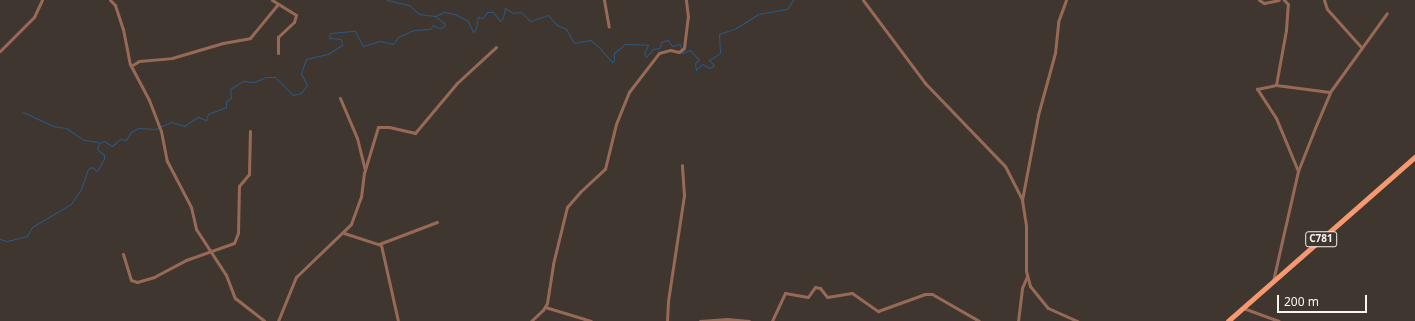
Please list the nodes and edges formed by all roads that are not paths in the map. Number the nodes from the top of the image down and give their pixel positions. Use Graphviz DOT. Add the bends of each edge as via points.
graph roads {
  1 [pos="42,0"];
  2 [pos="110,0"];
  3 [pos="272,0"];
  4 [pos="604,0"];
  5 [pos="686,0"];
  6 [pos="863,0"];
  7 [pos="1066,0"];
  8 [pos="1259,0"];
  9 [pos="1279,0"];
  10 [pos="1284,0"];
  11 [pos="1324,0"];
  12 [pos="1288,1"];
  13 [pos="278,4"];
  14 [pos="1387,13"];
  15 [pos="609,26"];
  16 [pos="496,47"];
  17 [pos="1362,48"];
  18 [pos="0,51"];
  19 [pos="278,53"];
  20 [pos="131,66"];
  21 [pos="1276,85"];
  22 [pos="1330,92"];
  23 [pos="340,98"];
  24 [pos="250,131"];
  25 [pos="1415,157"];
  26 [pos="682,165"];
  27 [pos="365,169"];
  28 [pos="1298,171"];
  29 [pos="1022,200"];
  30 [pos="437,222"];
  31 [pos="344,233"];
  32 [pos="379,244"];
  33 [pos="211,252"];
  34 [pos="123,254"];
  35 [pos="1027,276"];
  36 [pos="1273,281"];
  37 [pos="545,307"];
  38 [pos="1243,308"];
  39 [pos="264,321"];
  40 [pos="278,321"];
  41 [pos="398,321"];
  42 [pos="532,321"];
  43 [pos="591,321"];
  44 [pos="668,321"];
  45 [pos="700,321"];
  46 [pos="749,321"];
  47 [pos="772,321"];
  48 [pos="980,321"];
  49 [pos="1018,321"];
  50 [pos="1077,321"];
  51 [pos="1228,321"];
  52 [pos="1279,321"];
  1 -- 18 [label="street" via="34,17"];
  2 -- 20 [label="street" via="115,5 124,29"];
  3 -- 13 [label="street"];
  4 -- 15 [label="street"];
  5 -- 37 [label="street" via="688,17 684,48 679,52 670,50 659,53 643,70 624,101 605,169 567,207"];
  6 -- 29 [label="street" via="925,83 1005,166"];
  7 -- 29 [label="street" via="1058,22 1054,53 1038,115"];
  8 -- 9 [label="street" via="1264,3"];
  10 -- 12 [label="street"];
  11 -- 17 [label="street" via="1327,9"];
  12 -- 21 [label="street" via="1286,30"];
  13 -- 19 [label="street" via="295,12 296,18 278,37"];
  13 -- 20 [label="street" via="250,38 172,58 139,62"];
  14 -- 17 [label="street"];
  16 -- 27 [label="street" via="457,82 416,133 378,127"];
  17 -- 22 [label="street"];
  20 -- 33 [label="street" via="158,123 172,175 189,203 196,229"];
  21 -- 22 [label="street"];
  21 -- 28 [label="street" via="1260,87 1257,91 1276,118"];
  22 -- 28 [label="street"];
  23 -- 27 [label="street" via="357,138"];
  24 -- 33 [label="street" via="249,174 239,186 236,241 227,248"];
  25 -- 36 [label="main road, C781"];
  26 -- 44 [label="street" via="684,195 668,301"];
  27 -- 31 [label="street" via="361,196 354,217"];
  28 -- 36 [label="street"];
  29 -- 35 [label="street" via="1026,226"];
  30 -- 32 [label="street"];
  31 -- 32 [label="street"];
  31 -- 40 [label="street" via="296,276"];
  32 -- 41 [label="street"];
  33 -- 34 [label="street" via="186,260 154,277 134,282"];
  33 -- 39 [label="street" via="239,302"];
  35 -- 49 [label="street" via="1022,288"];
  35 -- 50 [label="street" via="1032,290 1041,302 1060,315"];
  36 -- 38 [label="main road, C781"];
  37 -- 42 [label="street"];
  37 -- 43 [label="street"];
  38 -- 51 [label="main road, C781"];
  38 -- 52 [label="street"];
  45 -- 46 [label="street"];
  47 -- 48 [label="street" via="785,293 808,297 815,287 820,288 827,297 852,293 878,311 932,294"];
}
